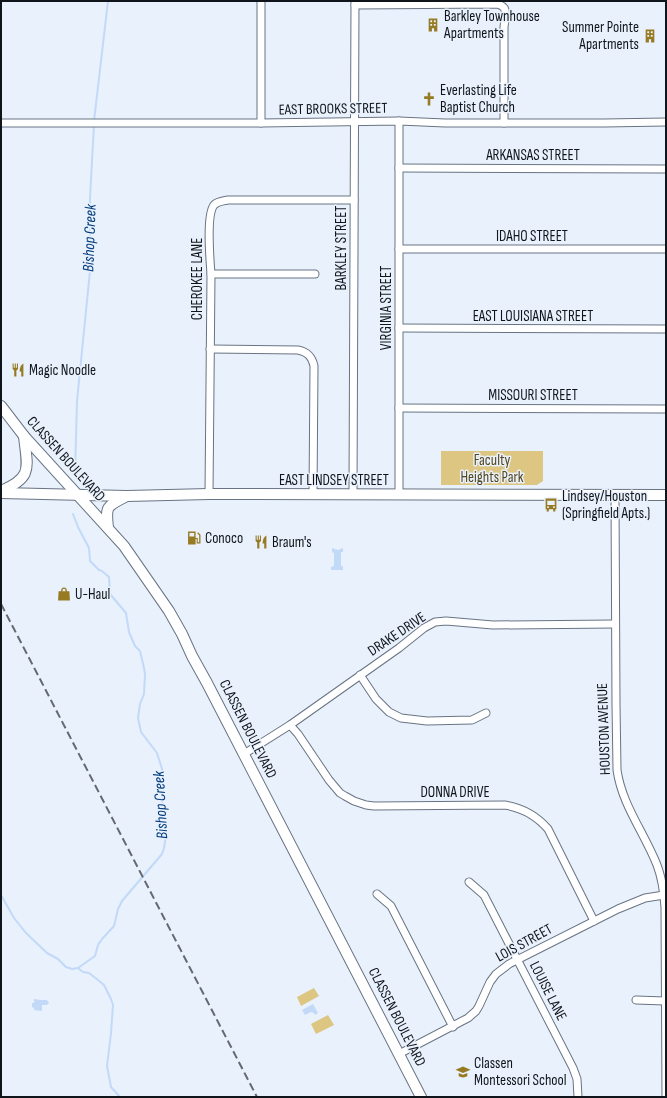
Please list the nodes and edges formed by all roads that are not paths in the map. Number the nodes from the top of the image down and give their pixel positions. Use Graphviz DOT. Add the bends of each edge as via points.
graph roads {
  1 [pos="261,1"];
  2 [pos="355,3"];
  3 [pos="399,121"];
  4 [pos="355,122"];
  5 [pos="666,122"];
  6 [pos="1,123"];
  7 [pos="261,123"];
  8 [pos="504,123"];
  9 [pos="399,168"];
  10 [pos="666,169"];
  11 [pos="354,200"];
  12 [pos="399,249"];
  13 [pos="666,249"];
  14 [pos="211,274"];
  15 [pos="315,274"];
  16 [pos="399,328"];
  17 [pos="666,329"];
  18 [pos="210,349"];
  19 [pos="1,406"];
  20 [pos="399,408"];
  21 [pos="666,409"];
  22 [pos="4,416"];
  23 [pos="24,436"];
  24 [pos="1,492"];
  25 [pos="210,494"];
  26 [pos="312,495"];
  27 [pos="353,495"];
  28 [pos="399,495"];
  29 [pos="614,495"];
  30 [pos="666,495"];
  31 [pos="77,496"];
  32 [pos="126,496"];
  33 [pos="108,528"];
  34 [pos="615,624"];
  35 [pos="360,675"];
  36 [pos="486,713"];
  37 [pos="290,725"];
  38 [pos="244,754"];
  39 [pos="469,882"];
  40 [pos="376,894"];
  41 [pos="664,895"];
  42 [pos="594,921"];
  43 [pos="517,959"];
  44 [pos="636,1000"];
  45 [pos="665,1001"];
  46 [pos="453,1027"];
  47 [pos="399,1054"];
  48 [pos="421,1097"];
  49 [pos="578,1097"];
  50 [pos="666,1097"];
  1 -- 7 [label="street"];
  2 -- 4 [label="street, BARKLEY STREET"];
  2 -- 8 [label="street" via="503,6"];
  3 -- 4 [label="street, EAST BROOKS STREET"];
  3 -- 8 [label="street, EAST BROOKS STREET"];
  3 -- 9 [label="street, VIRGINIA STREET"];
  4 -- 7 [label="street, EAST BROOKS STREET"];
  4 -- 11 [label="street, BARKLEY STREET"];
  5 -- 8 [label="street, EAST BROOKS STREET"];
  6 -- 7 [label="street, EAST BROOKS STREET"];
  9 -- 10 [label="street, ARKANSAS STREET"];
  9 -- 12 [label="street, VIRGINIA STREET"];
  11 -- 14 [label="street, CHEROKEE LANE" via="217,202 210,216"];
  11 -- 27 [label="street, BARKLEY STREET"];
  12 -- 13 [label="street, IDAHO STREET"];
  12 -- 16 [label="street, VIRGINIA STREET"];
  14 -- 15 [label="street"];
  14 -- 18 [label="street, CHEROKEE LANE"];
  16 -- 17 [label="street, EAST LOUISIANA STREET"];
  16 -- 20 [label="street, VIRGINIA STREET"];
  18 -- 25 [label="street, CHEROKEE LANE"];
  18 -- 26 [label="street" via="298,350 308,353 314,366"];
  19 -- 22 [label="street, CLASSEN BOULEVARD"];
  20 -- 21 [label="street, MISSOURI STREET"];
  20 -- 28 [label="street, VIRGINIA STREET"];
  22 -- 23 [label="street, CLASSEN BOULEVARD"];
  23 -- 24 [label="street" via="26,472 19,482"];
  23 -- 31 [label="street, CLASSEN BOULEVARD"];
  24 -- 31 [label="street, EAST LINDSEY STREET"];
  25 -- 26 [label="street, EAST LINDSEY STREET"];
  25 -- 32 [label="street, EAST LINDSEY STREET"];
  26 -- 27 [label="street, EAST LINDSEY STREET"];
  27 -- 28 [label="street, EAST LINDSEY STREET"];
  28 -- 29 [label="street, EAST LINDSEY STREET"];
  29 -- 30 [label="street, EAST LINDSEY STREET"];
  29 -- 34 [label="street, HOUSTON AVENUE"];
  31 -- 32 [label="street, EAST LINDSEY STREET"];
  31 -- 33 [label="street, CLASSEN BOULEVARD"];
  32 -- 33 [label="street" via="108,508"];
  33 -- 38 [label="street, CLASSEN BOULEVARD" via="132,557 176,622"];
  34 -- 35 [label="street, DRAKE DRIVE" via="435,622"];
  34 -- 41 [label="street, HOUSTON AVENUE" via="618,779 627,805 658,866"];
  35 -- 36 [label="street" via="376,699 389,712 401,718 427,721 472,720"];
  35 -- 37 [label="street, DRAKE DRIVE"];
  37 -- 38 [label="street, DRAKE DRIVE"];
  37 -- 42 [label="street, DONNA DRIVE" via="334,786 354,801 381,806 505,805 532,814 541,821 550,834"];
  38 -- 47 [label="street, CLASSEN BOULEVARD"];
  39 -- 43 [label="street, LOUISE LANE" via="484,895"];
  40 -- 46 [label="street" via="391,906"];
  41 -- 42 [label="street, LOIS STREET" via="633,903"];
  41 -- 45 [label="street, HOUSTON AVENUE"];
  42 -- 43 [label="street, LOIS STREET"];
  43 -- 46 [label="street, LOIS STREET" via="496,974 476,1011"];
  43 -- 49 [label="street, LOUISE LANE" via="576,1074"];
  44 -- 45 [label="street"];
  45 -- 50 [label="street, HOUSTON AVENUE"];
  46 -- 47 [label="street, LOIS STREET"];
  47 -- 48 [label="street, CLASSEN BOULEVARD"];
}
